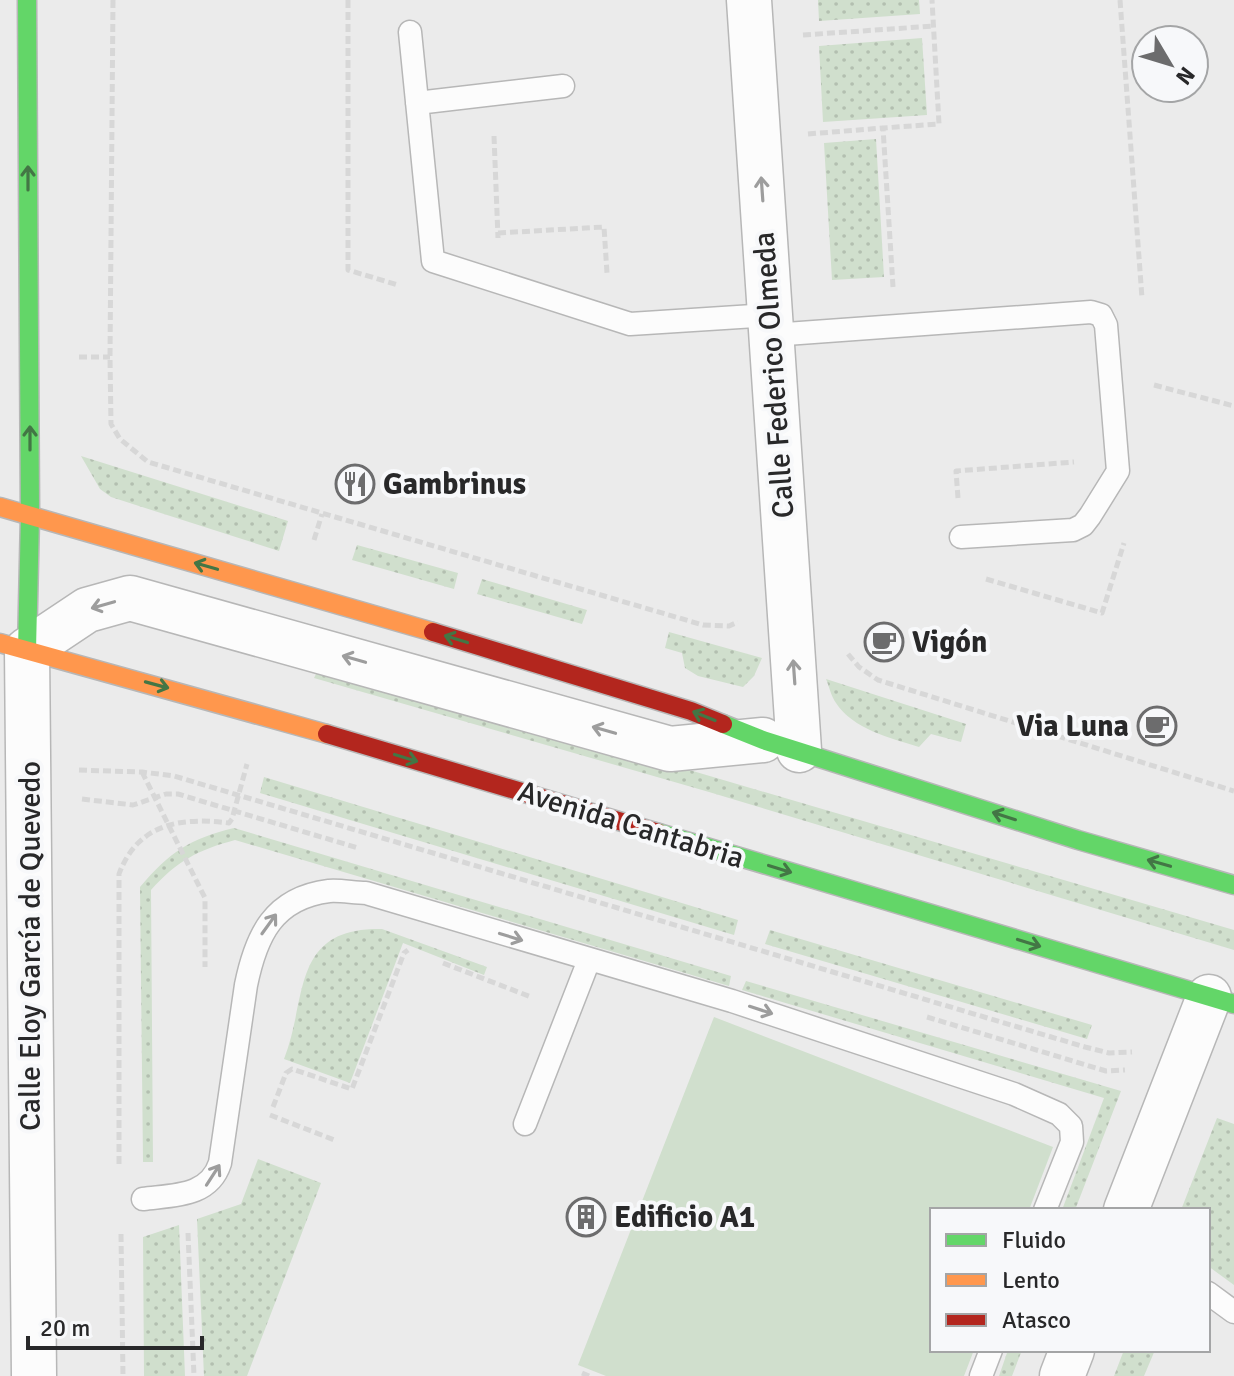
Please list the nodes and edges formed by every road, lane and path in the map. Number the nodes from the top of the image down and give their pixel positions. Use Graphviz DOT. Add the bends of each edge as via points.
graph roads {
  1 [pos="27,0"];
  2 [pos="113,0"];
  3 [pos="749,0"];
  4 [pos="932,0"];
  5 [pos="1120,0"];
  6 [pos="799,23"];
  7 [pos="934,26"];
  8 [pos="410,32"];
  9 [pos="799,35"];
  10 [pos="800,49"];
  11 [pos="563,86"];
  12 [pos="417,103"];
  13 [pos="804,120"];
  14 [pos="494,127"];
  15 [pos="883,128"];
  16 [pos="805,134"];
  17 [pos="806,149"];
  18 [pos="498,233"];
  19 [pos="498,249"];
  20 [pos="1141,283"];
  21 [pos="608,286"];
  22 [pos="894,300"];
  23 [pos="771,325"];
  24 [pos="1147,383"];
  25 [pos="1234,406"];
  26 [pos="10,517"];
  27 [pos="961,537"];
  28 [pos="747,617"];
  29 [pos="14,647"];
  30 [pos="846,651"];
  31 [pos="781,745"];
  32 [pos="83,771"];
  33 [pos="142,772"];
  34 [pos="1234,791"];
  35 [pos="234,811"];
  36 [pos="169,823"];
  37 [pos="181,847"];
  38 [pos="1234,885"];
  39 [pos="409,950"];
  40 [pos="589,960"];
  41 [pos="438,961"];
  42 [pos="1221,1000"];
  43 [pos="533,1003"];
  44 [pos="1183,1066"];
  45 [pos="270,1115"];
  46 [pos="525,1124"];
  47 [pos="265,1127"];
  48 [pos="337,1141"];
  49 [pos="119,1167"];
  50 [pos="143,1199"];
  51 [pos="1046,1208"];
  52 [pos="1127,1208"];
  53 [pos="120,1221"];
  54 [pos="188,1233"];
  55 [pos="1210,1294"];
  56 [pos="1234,1312"];
  57 [pos="990,1352"];
  58 [pos="1071,1352"];
  59 [pos="582,1373"];
  60 [pos="34,1376"];
  61 [pos="123,1376"];
  62 [pos="194,1376"];
  63 [pos="589,1376"];
  64 [pos="981,1376"];
  65 [pos="1062,1376"];
  26 -- 1 [label="main road, Calle Eloy García de Quevedo, one-way"];
  2 -- 28 [label="path" via="111,424 133,452 163,467 703,625 729,626"];
  23 -- 3 [label="street, Calle Federico Olmeda, one-way"];
  4 -- 7 [label="path"];
  5 -- 20 [label="path"];
  6 -- 9 [label="path"];
  7 -- 9 [label="path"];
  7 -- 15 [label="path" via="939,124"];
  8 -- 12 [label="lane"];
  9 -- 10 [label="path"];
  11 -- 12 [label="lane"];
  12 -- 23 [label="lane" via="433,261 630,324"];
  13 -- 16 [label="path"];
  14 -- 18 [label="path"];
  15 -- 16 [label="path"];
  15 -- 22 [label="path"];
  16 -- 17 [label="path"];
  18 -- 19 [label="path"];
  18 -- 21 [label="path" via="604,227"];
  23 -- 27 [label="lane" via="1101,315 1118,471 1090,516 1073,530"];
  31 -- 23 [label="street, Calle Federico Olmeda, one-way"];
  24 -- 25 [label="path"];
  26 -- 29 [label="main road, Calle Eloy García de Quevedo"];
  31 -- 26 [label="main road, one-way" via="691,711 342,604"];
  31 -- 29 [label="street, one-way" via="670,749 130,598 87,610"];
  29 -- 42 [label="main road, Avenida Cantabria, one-way" via="233,706"];
  29 -- 60 [label="street, Calle Eloy García de Quevedo"];
  30 -- 34 [label="path" via="878,680"];
  38 -- 31 [label="main road, one-way"];
  32 -- 33 [label="path"];
  33 -- 36 [label="path"];
  33 -- 44 [label="path" via="174,776 1085,1047 1134,1052"];
  35 -- 36 [label="path" via="229,823"];
  36 -- 37 [label="path"];
  36 -- 49 [label="path" via="139,842 119,874"];
  39 -- 45 [label="path" via="352,1089 292,1069"];
  40 -- 46 [label="lane"];
  50 -- 40 [label="lane, one-way" via="201,1189 218,1171 251,959 276,913 303,898 330,891 366,893"];
  40 -- 51 [label="lane, one-way" via="762,1011 1014,1094 1059,1114 1071,1126 1072,1142"];
  41 -- 43 [label="path" via="530,996"];
  42 -- 44 [label="street"];
  44 -- 52 [label="street"];
  45 -- 47 [label="path"];
  45 -- 48 [label="path"];
  53 -- 61 [label="path"];
  54 -- 62 [label="path"];
  55 -- 56 [label="lane"];
  57 -- 64 [label="lane"];
  58 -- 65 [label="street"];
  59 -- 63 [label="path"];
}
